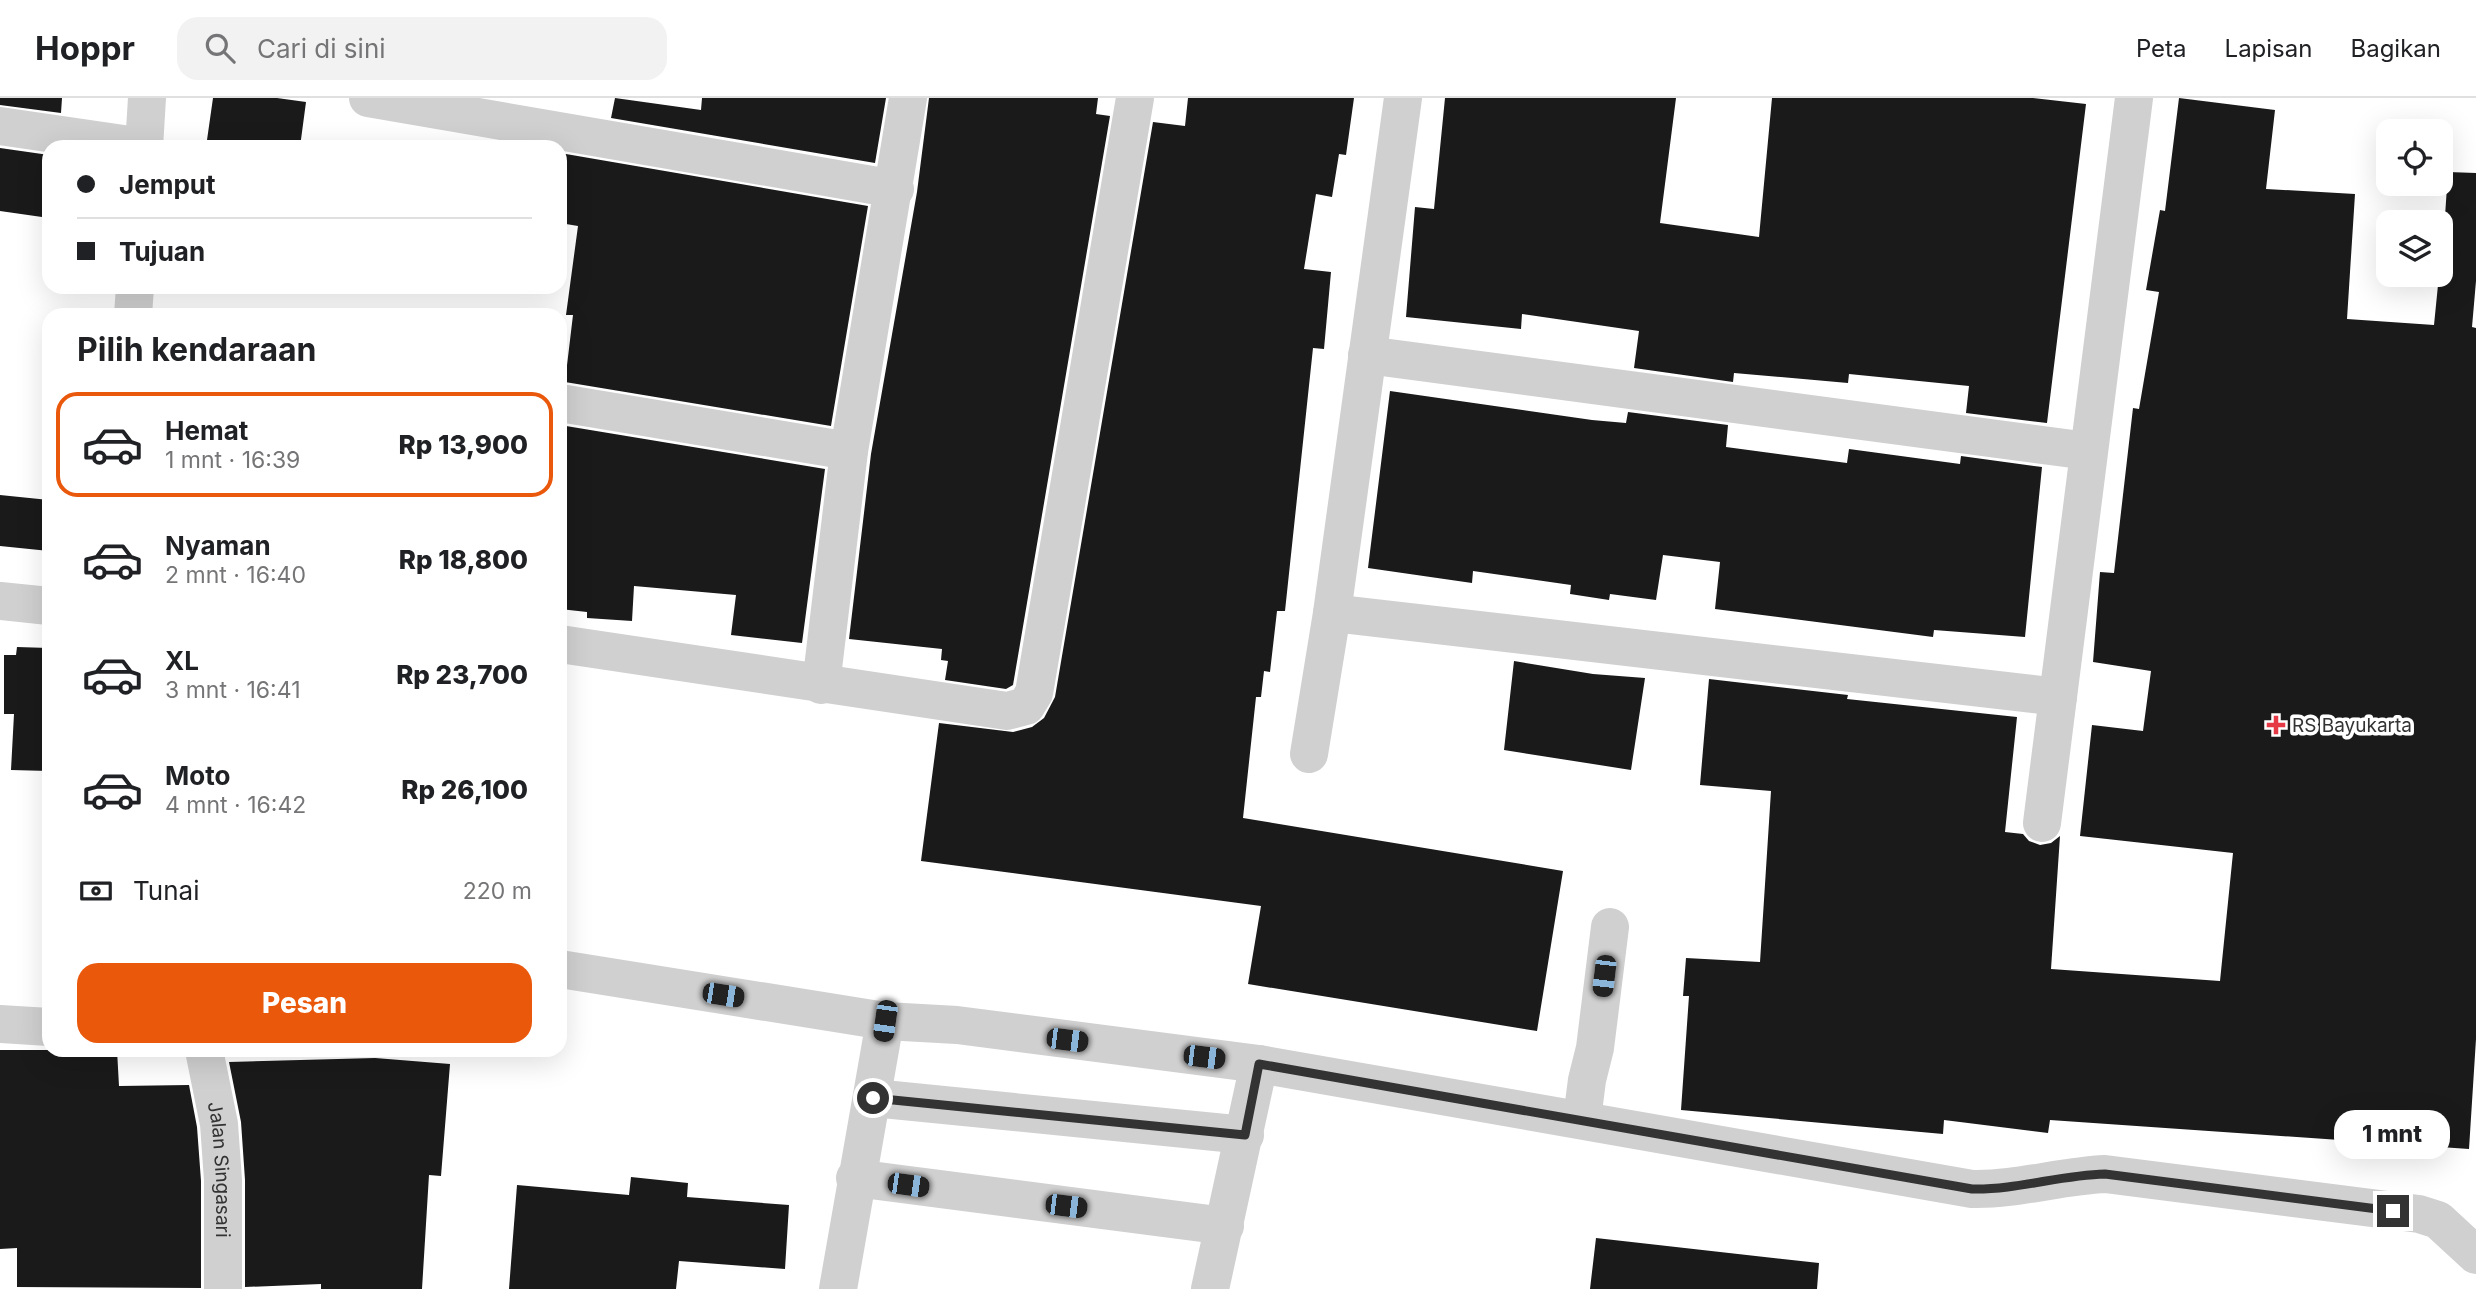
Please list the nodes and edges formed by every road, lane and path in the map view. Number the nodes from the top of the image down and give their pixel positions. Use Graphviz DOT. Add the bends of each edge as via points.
graph roads {
  1 [pos="147,98"];
  2 [pos="368,98"];
  3 [pos="908,98"];
  4 [pos="1135,98"];
  5 [pos="1404,98"];
  6 [pos="2134,98"];
  7 [pos="0,126"];
  8 [pos="96,140"];
  9 [pos="144,140"];
  10 [pos="895,189"];
  11 [pos="1367,355"];
  12 [pos="567,404"];
  13 [pos="849,451"];
  14 [pos="2088,451"];
  15 [pos="0,601"];
  16 [pos="42,605"];
  17 [pos="1332,613"];
  18 [pos="567,645"];
  19 [pos="821,685"];
  20 [pos="2058,697"];
  21 [pos="1309,754"];
  22 [pos="2042,823"];
  23 [pos="1610,928"];
  24 [pos="567,970"];
  25 [pos="885,1021"];
  26 [pos="0,1024"];
  27 [pos="42,1027"];
  28 [pos="205,1057"];
  29 [pos="1259,1064"];
  30 [pos="873,1098"];
  31 [pos="1582,1119"];
  32 [pos="1245,1135"];
  33 [pos="855,1178"];
  34 [pos="1225,1226"];
  35 [pos="2476,1255"];
  36 [pos="223,1289"];
  37 [pos="838,1289"];
  38 [pos="1210,1289"];
  1 -- 9 [label="street"];
  2 -- 10 [label="street"];
  3 -- 10 [label="street"];
  4 -- 19 [label="street" via="1031,701 1007,711"];
  5 -- 11 [label="street"];
  6 -- 14 [label="street"];
  7 -- 8 [label="street"];
  10 -- 13 [label="street"];
  11 -- 14 [label="street"];
  11 -- 17 [label="street"];
  12 -- 13 [label="street"];
  13 -- 19 [label="street"];
  14 -- 20 [label="street"];
  15 -- 16 [label="street"];
  17 -- 20 [label="street"];
  17 -- 21 [label="street"];
  18 -- 19 [label="street"];
  20 -- 22 [label="street"];
  23 -- 31 [label="street"];
  24 -- 25 [label="street"];
  25 -- 29 [label="street" via="957,1025"];
  25 -- 30 [label="street"];
  26 -- 27 [label="street"];
  28 -- 36 [label="street, Jalan Singasari" via="219,1124"];
  29 -- 31 [label="street"];
  29 -- 32 [label="street"];
  30 -- 32 [label="street"];
  30 -- 33 [label="street"];
  31 -- 35 [label="street" via="1972,1189 2105,1174 2419,1214 2438,1220"];
  32 -- 34 [label="street"];
  33 -- 34 [label="street"];
  33 -- 37 [label="street"];
  34 -- 38 [label="street"];
}
